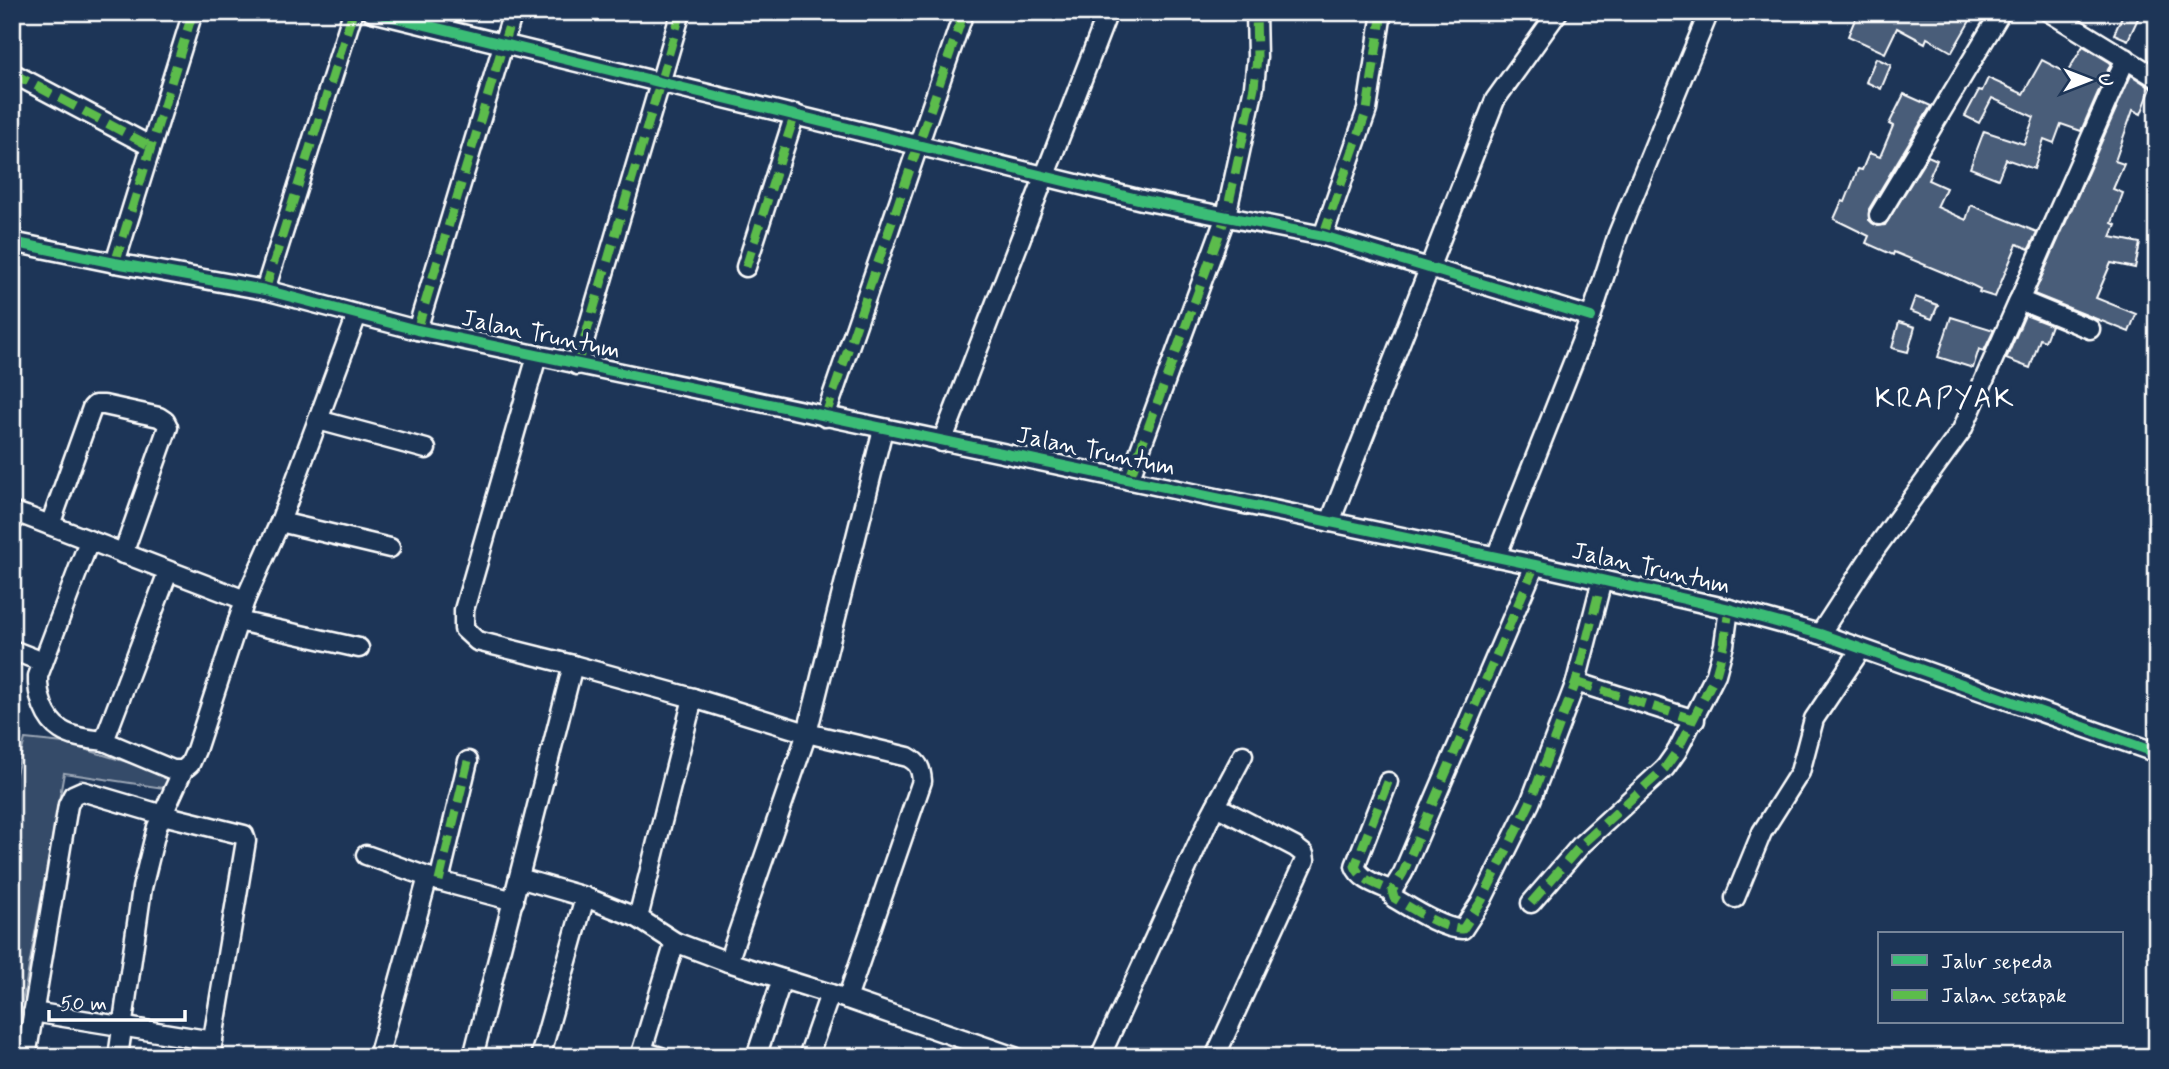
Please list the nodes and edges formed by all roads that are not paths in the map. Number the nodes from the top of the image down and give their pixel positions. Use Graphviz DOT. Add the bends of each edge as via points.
graph roads {
  1 [pos="193,12"];
  2 [pos="353,12"];
  3 [pos="372,12"];
  4 [pos="513,12"];
  5 [pos="681,12"];
  6 [pos="964,12"];
  7 [pos="1108,12"];
  8 [pos="1256,12"];
  9 [pos="1382,12"];
  10 [pos="1558,12"];
  11 [pos="1709,12"];
  12 [pos="2001,12"];
  13 [pos="2049,12"];
  14 [pos="503,45"];
  15 [pos="2126,58"];
  16 [pos="12,73"];
  17 [pos="2157,78"];
  18 [pos="659,83"];
  19 [pos="795,114"];
  20 [pos="920,145"];
  21 [pos="150,146"];
  22 [pos="1046,175"];
  23 [pos="1879,215"];
  24 [pos="1226,216"];
  25 [pos="1323,236"];
  26 [pos="12,242"];
  27 [pos="115,263"];
  28 [pos="746,267"];
  29 [pos="1428,267"];
  30 [pos="265,290"];
  31 [pos="2019,300"];
  32 [pos="357,314"];
  33 [pos="1591,317"];
  34 [pos="2090,329"];
  35 [pos="417,330"];
  36 [pos="542,357"];
  37 [pos="577,365"];
  38 [pos="825,417"];
  39 [pos="318,420"];
  40 [pos="883,429"];
  41 [pos="942,442"];
  42 [pos="426,449"];
  43 [pos="1129,480"];
  44 [pos="12,522"];
  45 [pos="280,522"];
  46 [pos="1330,522"];
  47 [pos="50,525"];
  48 [pos="89,541"];
  49 [pos="390,548"];
  50 [pos="124,554"];
  51 [pos="1496,556"];
  52 [pos="1535,565"];
  53 [pos="168,572"];
  54 [pos="1602,580"];
  55 [pos="244,600"];
  56 [pos="1729,608"];
  57 [pos="238,621"];
  58 [pos="1821,634"];
  59 [pos="359,648"];
  60 [pos="1861,649"];
  61 [pos="12,650"];
  62 [pos="43,662"];
  63 [pos="573,664"];
  64 [pos="1576,682"];
  65 [pos="694,698"];
  66 [pos="1695,720"];
  67 [pos="807,733"];
  68 [pos="104,741"];
  69 [pos="2157,753"];
  70 [pos="1243,754"];
  71 [pos="468,761"];
  72 [pos="183,770"];
  73 [pos="1388,782"];
  74 [pos="1216,806"];
  75 [pos="163,815"];
  76 [pos="366,855"];
  77 [pos="519,878"];
  78 [pos="434,879"];
  79 [pos="1392,891"];
  80 [pos="585,897"];
  81 [pos="1735,898"];
  82 [pos="514,901"];
  83 [pos="1531,903"];
  84 [pos="638,918"];
  85 [pos="675,942"];
  86 [pos="728,962"];
  87 [pos="782,979"];
  88 [pos="839,996"];
  89 [pos="33,1012"];
  90 [pos="122,1027"];
  91 [pos="211,1049"];
  92 [pos="641,1054"];
  93 [pos="26,1057"];
  94 [pos="118,1057"];
  95 [pos="377,1057"];
  96 [pos="473,1057"];
  97 [pos="540,1057"];
  98 [pos="661,1057"];
  99 [pos="756,1057"];
  100 [pos="808,1057"];
  101 [pos="1015,1057"];
  102 [pos="1100,1057"];
  103 [pos="1215,1057"];
  1 -- 21 [label="street"];
  2 -- 30 [label="street"];
  3 -- 14 [label="street"];
  4 -- 14 [label="street"];
  5 -- 18 [label="street"];
  6 -- 20 [label="street"];
  7 -- 22 [label="street"];
  8 -- 24 [label="street" via="1254,87"];
  9 -- 25 [label="street" via="1367,110"];
  10 -- 29 [label="street" via="1495,100"];
  11 -- 33 [label="street" via="1618,234"];
  12 -- 23 [label="street"];
  13 -- 15 [label="street"];
  14 -- 18 [label="street"];
  14 -- 35 [label="street"];
  15 -- 17 [label="street"];
  15 -- 31 [label="street"];
  16 -- 21 [label="street"];
  18 -- 19 [label="street"];
  18 -- 37 [label="street"];
  19 -- 20 [label="street"];
  19 -- 28 [label="street"];
  20 -- 22 [label="street"];
  20 -- 38 [label="street"];
  21 -- 27 [label="street"];
  22 -- 24 [label="street"];
  22 -- 41 [label="street"];
  24 -- 25 [label="street"];
  24 -- 43 [label="street"];
  25 -- 29 [label="street"];
  26 -- 27 [label="street, Jalan Truntum"];
  27 -- 30 [label="street, Jalan Truntum"];
  29 -- 33 [label="street"];
  29 -- 46 [label="street"];
  30 -- 32 [label="street, Jalan Truntum"];
  31 -- 34 [label="street"];
  31 -- 58 [label="street" via="1962,430 1874,551"];
  32 -- 35 [label="street, Jalan Truntum"];
  32 -- 39 [label="street"];
  33 -- 51 [label="street"];
  35 -- 36 [label="street, Jalan Truntum"];
  36 -- 37 [label="street, Jalan Truntum"];
  36 -- 63 [label="street" via="474,592 472,615 477,641"];
  37 -- 38 [label="street, Jalan Truntum"];
  38 -- 40 [label="street, Jalan Truntum"];
  39 -- 42 [label="street"];
  39 -- 45 [label="street"];
  40 -- 41 [label="street, Jalan Truntum"];
  40 -- 67 [label="street"];
  41 -- 43 [label="street, Jalan Truntum"];
  43 -- 46 [label="street, Jalan Truntum"];
  44 -- 47 [label="street" via="20,514"];
  45 -- 49 [label="street"];
  45 -- 55 [label="street"];
  46 -- 51 [label="street, Jalan Truntum"];
  47 -- 48 [label="street"];
  47 -- 50 [label="street" via="92,408 104,405 159,417 168,427"];
  48 -- 50 [label="street"];
  48 -- 62 [label="street"];
  50 -- 53 [label="street"];
  51 -- 52 [label="street, Jalan Truntum"];
  52 -- 54 [label="street, Jalan Truntum"];
  52 -- 79 [label="street"];
  53 -- 55 [label="street"];
  53 -- 68 [label="street"];
  54 -- 56 [label="street, Jalan Truntum"];
  54 -- 64 [label="street"];
  55 -- 57 [label="street"];
  56 -- 58 [label="street, Jalan Truntum"];
  56 -- 66 [label="street" via="1716,674"];
  57 -- 59 [label="street"];
  57 -- 72 [label="street" via="196,750"];
  58 -- 60 [label="street, Jalan Truntum"];
  60 -- 69 [label="street, Jalan Truntum"];
  60 -- 81 [label="street" via="1814,719 1800,772 1762,832"];
  61 -- 62 [label="street"];
  62 -- 68 [label="street" via="38,688 51,721 61,731"];
  63 -- 65 [label="street"];
  63 -- 77 [label="street"];
  64 -- 66 [label="street"];
  64 -- 79 [label="street" via="1530,803 1463,929 1441,923 1394,898"];
  65 -- 67 [label="street"];
  65 -- 84 [label="street"];
  66 -- 83 [label="street" via="1665,768 1582,844"];
  67 -- 86 [label="street"];
  67 -- 88 [label="street" via="908,757 920,767 922,781"];
  68 -- 72 [label="street"];
  70 -- 74 [label="street"];
  71 -- 78 [label="street"];
  72 -- 75 [label="street"];
  73 -- 79 [label="street" via="1355,866 1357,873"];
  74 -- 102 [label="street"];
  74 -- 103 [label="street" via="1295,847 1305,860"];
  75 -- 89 [label="street" via="82,791 73,795"];
  75 -- 90 [label="street" via="142,888"];
  75 -- 91 [label="street" via="236,831 246,841"];
  76 -- 78 [label="street"];
  77 -- 80 [label="street"];
  77 -- 82 [label="street"];
  78 -- 82 [label="street"];
  78 -- 95 [label="street"];
  80 -- 84 [label="street"];
  80 -- 97 [label="street"];
  82 -- 96 [label="street"];
  84 -- 85 [label="street"];
  85 -- 86 [label="street"];
  85 -- 92 [label="street"];
  86 -- 87 [label="street"];
  87 -- 88 [label="street"];
  87 -- 99 [label="street"];
  88 -- 100 [label="street"];
  88 -- 101 [label="street"];
  89 -- 90 [label="street"];
  89 -- 93 [label="street"];
  90 -- 91 [label="street"];
  90 -- 94 [label="street"];
  92 -- 98 [label="street"];
}
